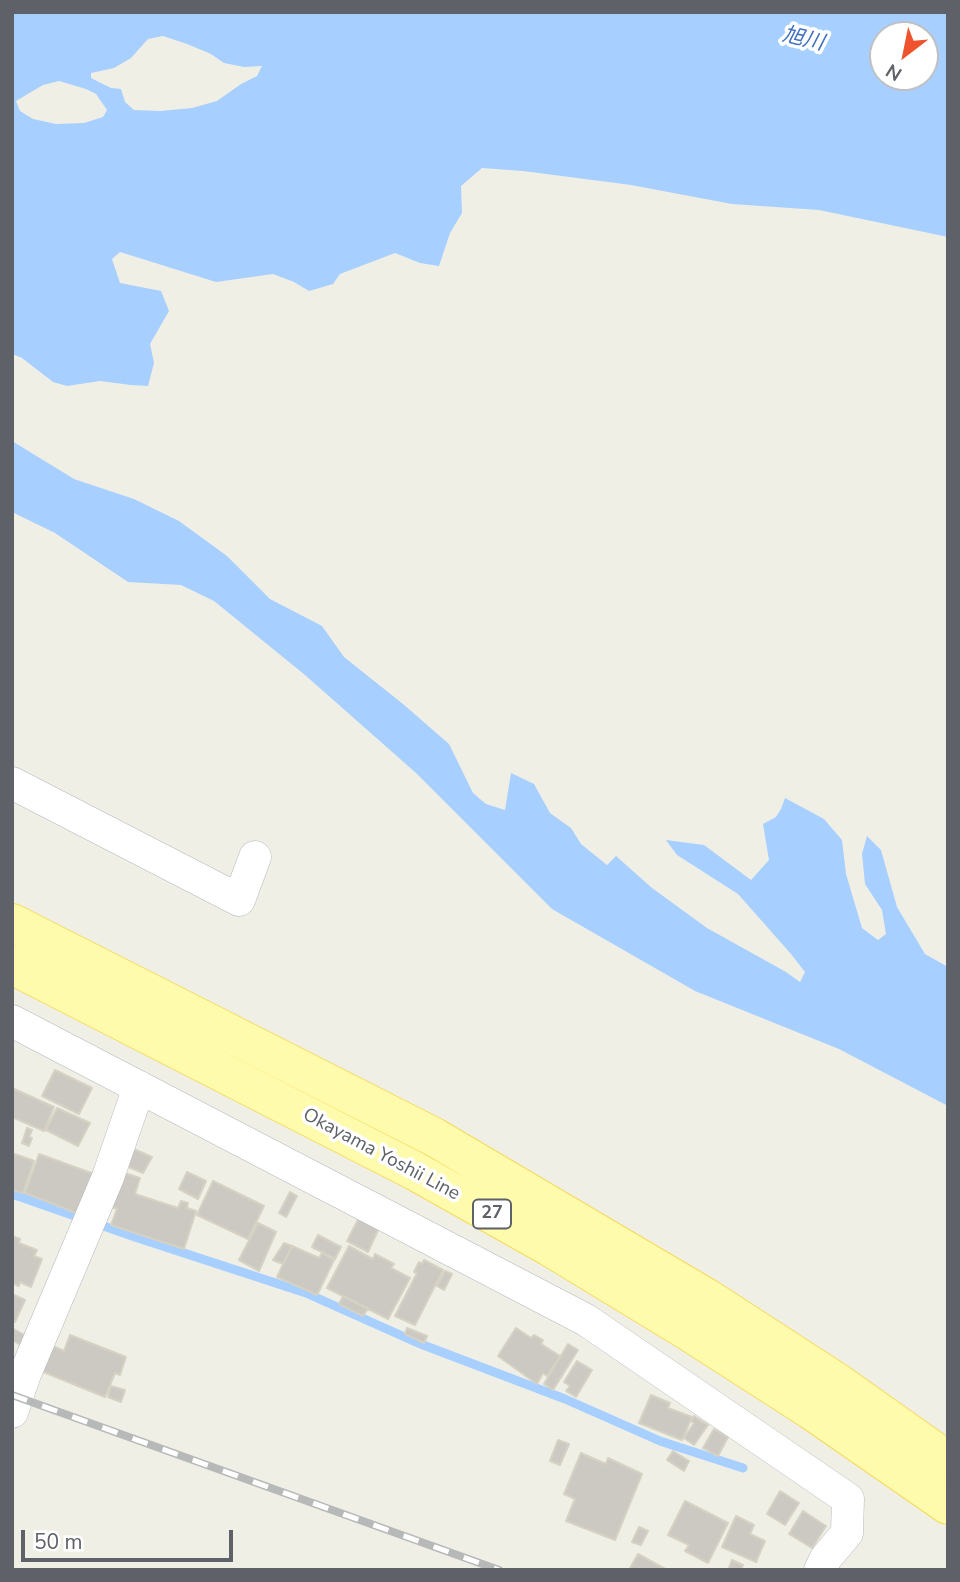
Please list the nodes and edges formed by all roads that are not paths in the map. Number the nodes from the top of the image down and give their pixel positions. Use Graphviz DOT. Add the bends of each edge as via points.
graph roads {
  1 [pos="12,783"];
  2 [pos="255,857"];
  3 [pos="12,923"];
  4 [pos="12,965"];
  5 [pos="12,1021"];
  6 [pos="139,1087"];
  7 [pos="18,1373"];
  8 [pos="12,1412"];
  9 [pos="948,1461"];
  10 [pos="948,1505"];
  11 [pos="820,1570"];
  1 -- 2 [label="street" via="239,901"];
  3 -- 9 [label="main road, Okayama Yoshii Line / 27" via="434,1137 707,1298"];
  4 -- 10 [label="main road, Okayama Yoshii Line / 27" via="415,1171 551,1247 811,1410"];
  5 -- 6 [label="street"];
  6 -- 7 [label="street" via="90,1220"];
  6 -- 11 [label="street" via="586,1320 848,1499 847,1532"];
  7 -- 8 [label="street"];
}
